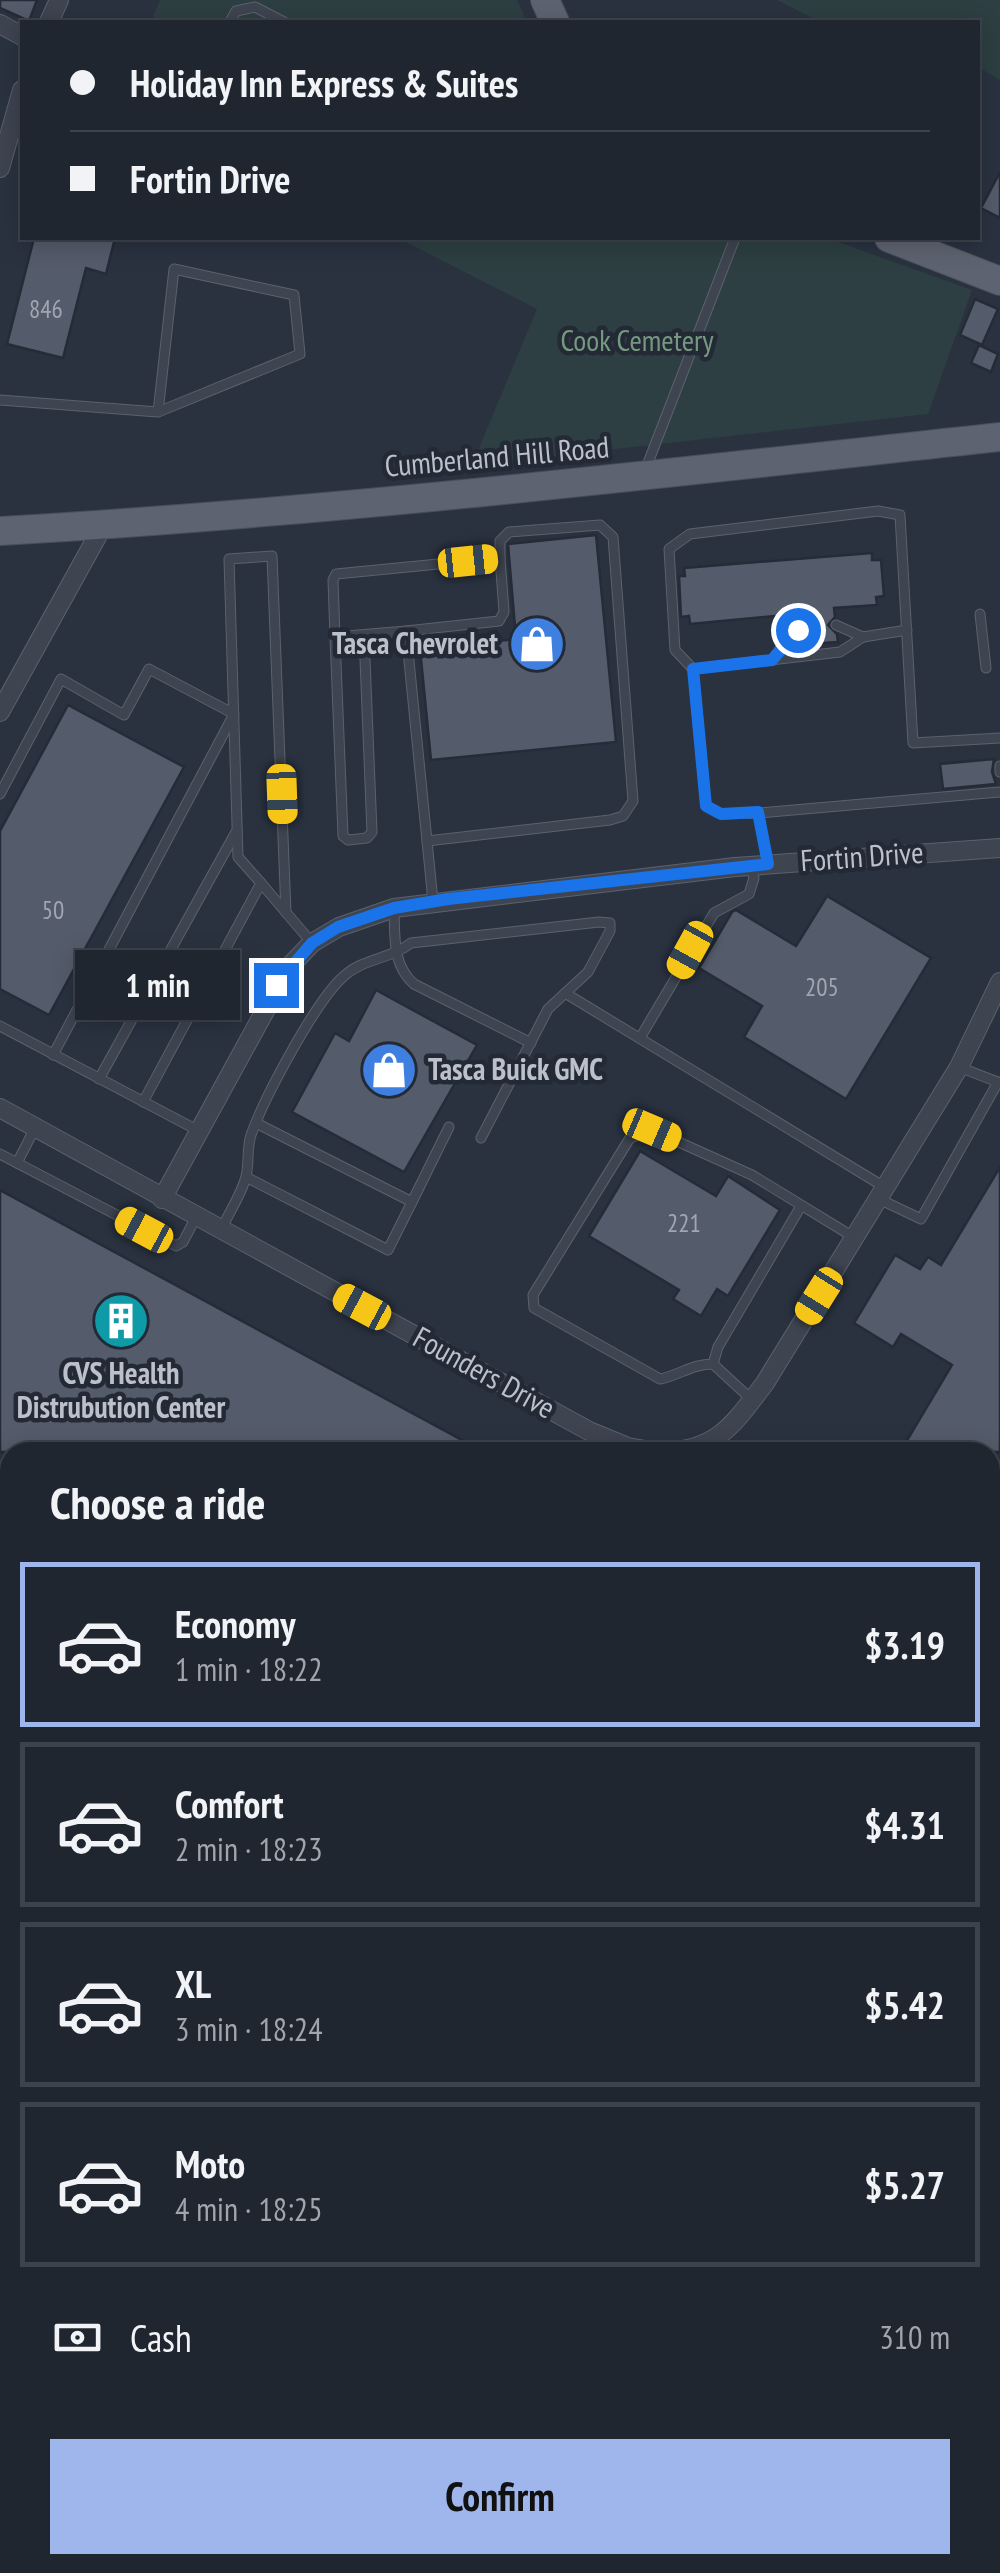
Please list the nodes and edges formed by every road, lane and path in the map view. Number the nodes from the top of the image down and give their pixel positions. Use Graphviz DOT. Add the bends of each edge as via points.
graph roads {
  1 [pos="231,20"];
  2 [pos="280,20"];
  3 [pos="20,97"];
  4 [pos="0,168"];
  5 [pos="734,240"];
  6 [pos="895,240"];
  7 [pos="1000,280"];
  8 [pos="0,400"];
  9 [pos="158,412"];
  10 [pos="1000,438"];
  11 [pos="644,476"];
  12 [pos="103,526"];
  13 [pos="0,532"];
  14 [pos="500,558"];
  15 [pos="980,614"];
  16 [pos="808,626"];
  17 [pos="836,626"];
  18 [pos="907,630"];
  19 [pos="406,631"];
  20 [pos="364,635"];
  21 [pos="335,637"];
  22 [pos="863,637"];
  23 [pos="772,660"];
  24 [pos="986,668"];
  25 [pos="693,669"];
  26 [pos="0,712"];
  27 [pos="234,714"];
  28 [pos="1000,738"];
  29 [pos="1000,792"];
  30 [pos="0,794"];
  31 [pos="758,812"];
  32 [pos="236,831"];
  33 [pos="427,842"];
  34 [pos="1000,848"];
  35 [pos="759,865"];
  36 [pos="261,883"];
  37 [pos="433,901"];
  38 [pos="394,908"];
  39 [pos="286,913"];
  40 [pos="312,943"];
  41 [pos="396,954"];
  42 [pos="1000,982"];
  43 [pos="564,993"];
  44 [pos="0,1026"];
  45 [pos="640,1038"];
  46 [pos="531,1043"];
  47 [pos="53,1054"];
  48 [pos="959,1067"];
  49 [pos="99,1079"];
  50 [pos="999,1082"];
  51 [pos="143,1102"];
  52 [pos="0,1108"];
  53 [pos="256,1123"];
  54 [pos="449,1127"];
  55 [pos="35,1128"];
  56 [pos="199,1131"];
  57 [pos="481,1138"];
  58 [pos="0,1154"];
  59 [pos="17,1163"];
  60 [pos="246,1177"];
  61 [pos="883,1194"];
  62 [pos="162,1199"];
  63 [pos="412,1202"];
  64 [pos="802,1206"];
  65 [pos="196,1218"];
  66 [pos="220,1230"];
  67 [pos="855,1238"];
  68 [pos="713,1364"];
  69 [pos="752,1400"];
  70 [pos="714,1440"];
  71 [pos="616,1442"];
  72 [pos="709,1442"];
  73 [pos="718,1442"];
  1 -- 2 [label="lane" via="236,11 256,7"];
  3 -- 4 [label="street"];
  5 -- 11 [label="lane"];
  6 -- 7 [label="main road"];
  8 -- 9 [label="lane"];
  9 -- 9 [label="lane" via="300,354 294,295 174,269"];
  10 -- 11 [label="main road, Cumberland Hill Road"];
  11 -- 12 [label="main road, Cumberland Hill Road"];
  12 -- 13 [label="main road, Cumberland Hill Road"];
  12 -- 26 [label="street"];
  14 -- 19 [label="lane" via="499,622"];
  14 -- 21 [label="lane" via="336,574"];
  14 -- 33 [label="lane" via="500,541 510,532 600,525 612,537 633,801 610,820"];
  15 -- 24 [label="lane"];
  16 -- 23 [label="lane" via="790,636"];
  17 -- 22 [label="lane"];
  18 -- 22 [label="lane"];
  18 -- 25 [label="lane" via="900,515 878,511 690,534 670,549 675,650"];
  18 -- 28 [label="lane" via="913,743"];
  19 -- 20 [label="lane"];
  19 -- 33 [label="lane"];
  20 -- 21 [label="lane"];
  20 -- 21 [label="lane" via="372,832 348,840"];
  22 -- 23 [label="lane" via="840,652"];
  23 -- 25 [label="lane"];
  25 -- 31 [label="lane" via="706,806 721,814"];
  27 -- 30 [label="lane" via="149,669 124,716 62,679"];
  27 -- 32 [label="lane"];
  27 -- 39 [label="lane" via="228,559 272,556"];
  27 -- 47 [label="lane"];
  29 -- 31 [label="lane"];
  31 -- 35 [label="lane"];
  32 -- 36 [label="lane" via="238,857"];
  32 -- 49 [label="lane"];
  33 -- 37 [label="lane"];
  34 -- 35 [label="street, Fortin Drive"];
  35 -- 37 [label="street, Fortin Drive"];
  35 -- 45 [label="lane" via="749,894 714,913"];
  36 -- 39 [label="lane"];
  36 -- 51 [label="lane"];
  37 -- 38 [label="street, Fortin Drive"];
  38 -- 40 [label="street, Fortin Drive"];
  38 -- 41 [label="lane"];
  39 -- 40 [label="lane"];
  40 -- 56 [label="street, Fortin Drive" via="276,985"];
  41 -- 43 [label="lane" via="412,943 610,923 588,972"];
  41 -- 46 [label="lane" via="414,984"];
  41 -- 53 [label="lane" via="346,974 324,996"];
  42 -- 48 [label="street"];
  43 -- 45 [label="lane"];
  43 -- 46 [label="lane"];
  44 -- 47 [label="lane"];
  45 -- 61 [label="lane"];
  46 -- 57 [label="lane"];
  47 -- 49 [label="lane"];
  48 -- 50 [label="lane"];
  48 -- 61 [label="street"];
  49 -- 51 [label="lane"];
  50 -- 61 [label="lane" via="921,1219"];
  51 -- 56 [label="lane"];
  52 -- 55 [label="street, Founders Drive"];
  53 -- 60 [label="lane"];
  53 -- 63 [label="lane"];
  54 -- 63 [label="lane"];
  55 -- 59 [label="lane"];
  55 -- 62 [label="street, Founders Drive"];
  56 -- 62 [label="street, Fortin Drive"];
  58 -- 59 [label="lane"];
  59 -- 65 [label="lane" via="176,1246"];
  60 -- 63 [label="lane" via="388,1250"];
  60 -- 66 [label="lane"];
  61 -- 67 [label="street"];
  62 -- 65 [label="street, Founders Drive"];
  64 -- 67 [label="lane"];
  64 -- 68 [label="lane"];
  64 -- 68 [label="lane" via="652,1130 630,1138 534,1295 534,1308 660,1379 694,1364"];
  65 -- 66 [label="street, Founders Drive"];
  66 -- 71 [label="street, Founders Drive"];
  67 -- 69 [label="street"];
  68 -- 69 [label="lane"];
  69 -- 70 [label="street"];
  70 -- 72 [label="street"];
  70 -- 73 [label="lane"];
}
